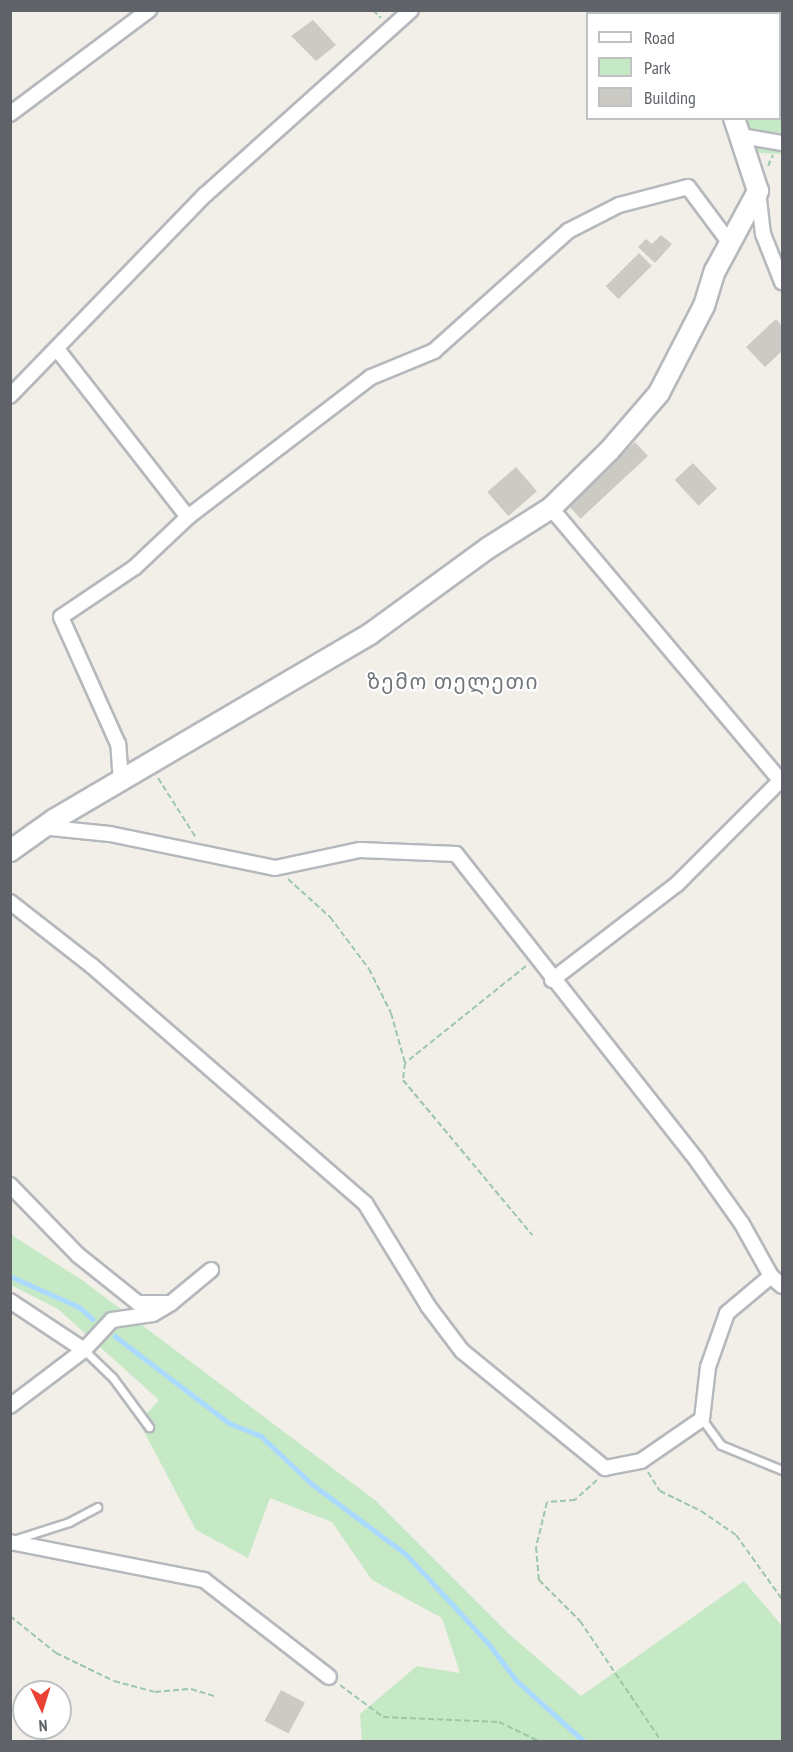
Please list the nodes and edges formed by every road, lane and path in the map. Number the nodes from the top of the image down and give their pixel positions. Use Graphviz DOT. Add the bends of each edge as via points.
graph roads {
  1 [pos="149,10"];
  2 [pos="411,10"];
  3 [pos="10,114"];
  4 [pos="738,127"];
  5 [pos="783,143"];
  6 [pos="758,191"];
  7 [pos="729,242"];
  8 [pos="783,282"];
  9 [pos="57,350"];
  10 [pos="10,396"];
  11 [pos="550,508"];
  12 [pos="188,517"];
  13 [pos="151,765"];
  14 [pos="782,781"];
  15 [pos="121,783"];
  16 [pos="41,827"];
  17 [pos="10,836"];
  18 [pos="10,850"];
  19 [pos="206,852"];
  20 [pos="274,868"];
  21 [pos="10,902"];
  22 [pos="536,959"];
  23 [pos="552,980"];
  24 [pos="405,1063"];
  25 [pos="10,1185"];
  26 [pos="532,1235"];
  27 [pos="211,1270"];
  28 [pos="771,1276"];
  29 [pos="783,1286"];
  30 [pos="10,1301"];
  31 [pos="171,1303"];
  32 [pos="84,1350"];
  33 [pos="10,1406"];
  34 [pos="702,1419"];
  35 [pos="149,1427"];
  36 [pos="641,1461"];
  37 [pos="605,1468"];
  38 [pos="783,1470"];
  39 [pos="97,1508"];
  40 [pos="10,1541"];
  41 [pos="783,1599"];
  42 [pos="10,1616"];
  43 [pos="329,1677"];
  44 [pos="217,1697"];
  45 [pos="541,1742"];
  46 [pos="662,1742"];
  1 -- 3 [label="street"];
  2 -- 9 [label="street" via="206,194"];
  4 -- 5 [label="street"];
  4 -- 6 [label="street"];
  6 -- 7 [label="street"];
  6 -- 8 [label="street" via="763,234"];
  7 -- 11 [label="street" via="704,306 659,393 609,451"];
  7 -- 12 [label="street" via="688,187 619,205 568,231 434,351 371,378"];
  9 -- 10 [label="street"];
  9 -- 12 [label="street"];
  11 -- 13 [label="street" via="370,634"];
  11 -- 14 [label="street"];
  12 -- 15 [label="street" via="135,567 61,617 118,744"];
  13 -- 15 [label="street"];
  13 -- 19 [label="path"];
  14 -- 23 [label="street" via="677,884"];
  15 -- 16 [label="street"];
  16 -- 17 [label="street"];
  16 -- 18 [label="street"];
  16 -- 19 [label="street" via="110,834"];
  19 -- 20 [label="street"];
  20 -- 22 [label="street" via="360,850 456,854"];
  20 -- 24 [label="path" via="330,917 369,969 391,1013"];
  21 -- 37 [label="street" via="92,966 357,1196 462,1351"];
  22 -- 23 [label="street"];
  22 -- 24 [label="path"];
  23 -- 28 [label="street" via="698,1162 742,1224"];
  24 -- 26 [label="path" via="403,1080"];
  25 -- 31 [label="street" via="78,1255 138,1303"];
  27 -- 31 [label="street"];
  28 -- 29 [label="street"];
  28 -- 34 [label="street" via="727,1313 708,1367"];
  30 -- 32 [label="street"];
  31 -- 32 [label="street" via="153,1314 112,1320"];
  32 -- 33 [label="street"];
  32 -- 35 [label="lane" via="113,1378"];
  34 -- 36 [label="street"];
  34 -- 38 [label="lane" via="722,1445"];
  36 -- 37 [label="street"];
  36 -- 41 [label="path" via="660,1491 701,1511 736,1535"];
  37 -- 46 [label="path" via="575,1500 547,1502 536,1547 539,1580 580,1621"];
  39 -- 40 [label="lane" via="69,1522"];
  40 -- 43 [label="street" via="204,1580"];
  42 -- 44 [label="path" via="56,1653 114,1681 155,1692 191,1689"];
  43 -- 45 [label="path" via="382,1717 499,1722"];
}
